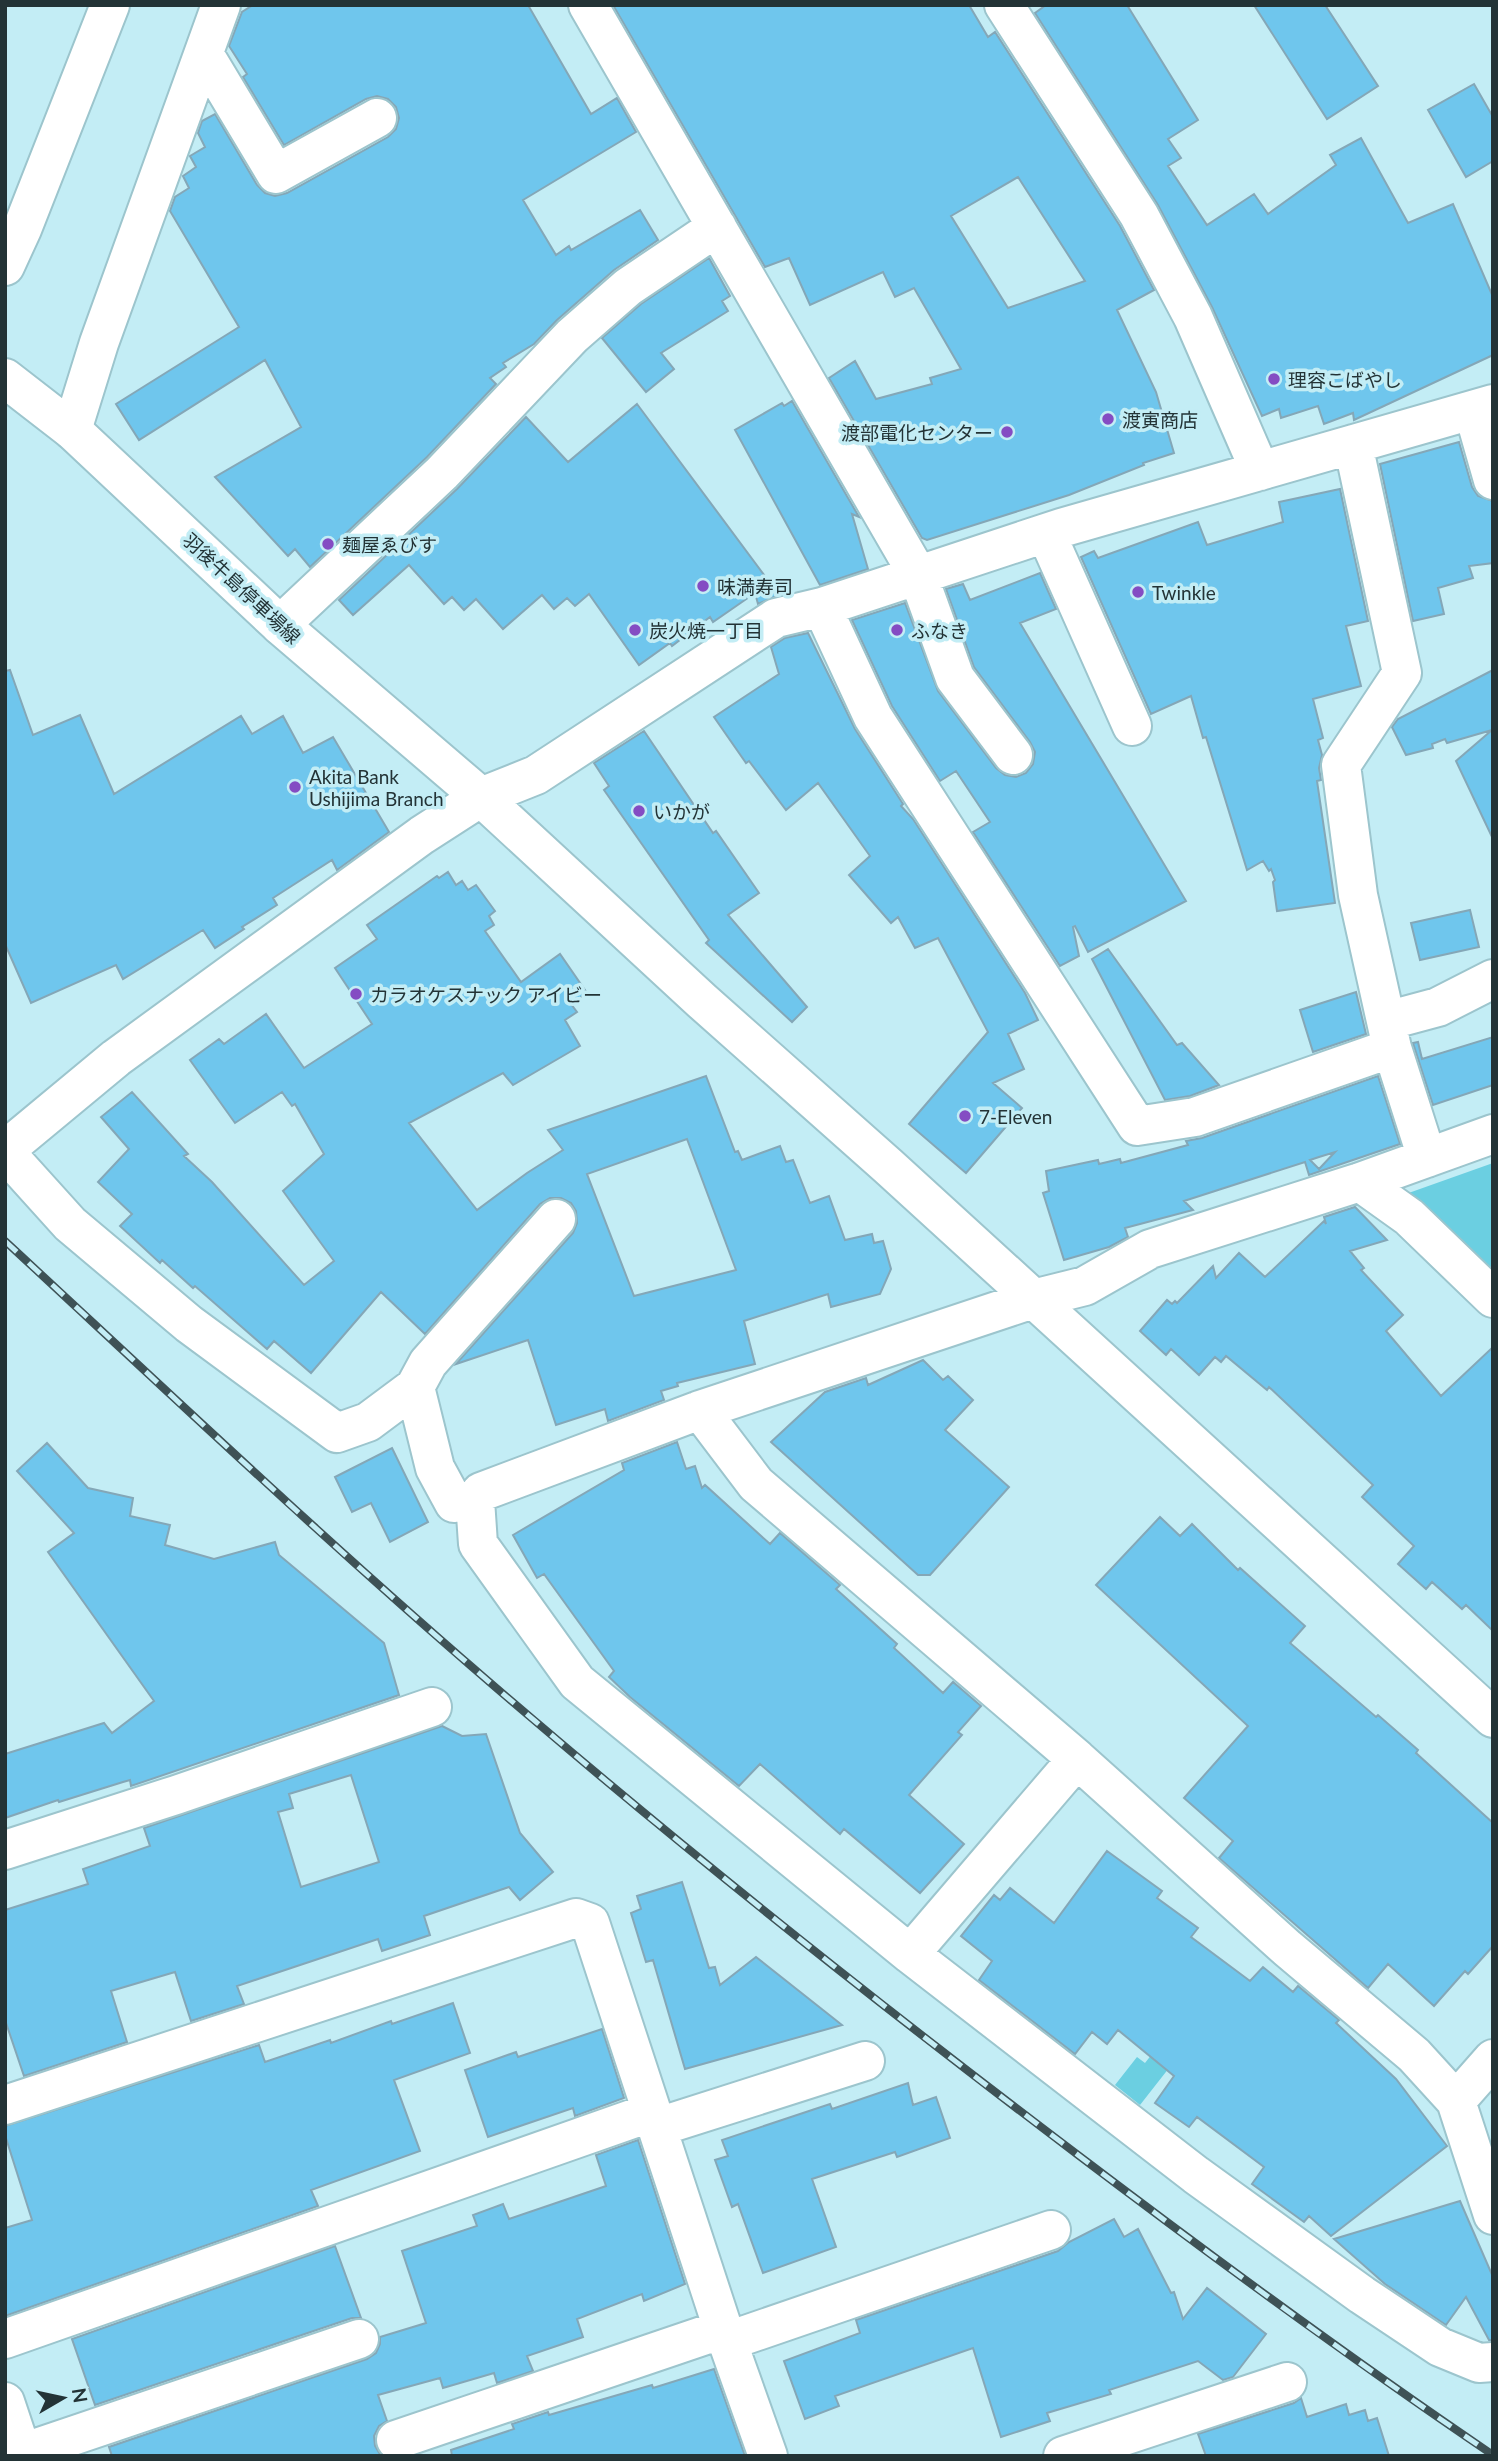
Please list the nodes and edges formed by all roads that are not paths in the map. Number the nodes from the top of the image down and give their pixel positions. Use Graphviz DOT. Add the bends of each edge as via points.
graph roads {
  1 [pos="110,5"];
  2 [pos="221,5"];
  3 [pos="588,5"];
  4 [pos="1003,5"];
  5 [pos="204,54"];
  6 [pos="377,118"];
  7 [pos="717,227"];
  8 [pos="5,266"];
  9 [pos="5,378"];
  10 [pos="1483,407"];
  11 [pos="72,430"];
  12 [pos="1353,444"];
  13 [pos="1259,471"];
  14 [pos="1493,480"];
  15 [pos="1046,533"];
  16 [pos="918,575"];
  17 [pos="822,607"];
  18 [pos="280,625"];
  19 [pos="1132,726"];
  20 [pos="1013,755"];
  21 [pos="481,797"];
  22 [pos="1493,979"];
  23 [pos="1389,1034"];
  24 [pos="1493,1134"];
  25 [pos="5,1151"];
  26 [pos="1427,1158"];
  27 [pos="1360,1182"];
  28 [pos="556,1219"];
  29 [pos="1033,1298"];
  30 [pos="1493,1298"];
  31 [pos="415,1387"];
  32 [pos="700,1410"];
  33 [pos="475,1500"];
  34 [pos="432,1707"];
  35 [pos="1493,1718"];
  36 [pos="1077,1759"];
  37 [pos="5,1850"];
  38 [pos="910,1955"];
  39 [pos="1493,2059"];
  40 [pos="865,2061"];
  41 [pos="1456,2101"];
  42 [pos="5,2105"];
  43 [pos="655,2120"];
  44 [pos="1493,2215"];
  45 [pos="1051,2230"];
  46 [pos="726,2335"];
  47 [pos="5,2339"];
  48 [pos="359,2339"];
  49 [pos="1493,2362"];
  50 [pos="1287,2382"];
  51 [pos="5,2402"];
  52 [pos="396,2440"];
  53 [pos="17,2449"];
  54 [pos="768,2456"];
  55 [pos="1063,2456"];
  1 -- 8 [label="main road"];
  2 -- 5 [label="main road"];
  3 -- 7 [label="main road"];
  4 -- 13 [label="main road" via="1139,215 1192,317"];
  5 -- 6 [label="main road" via="276,174"];
  5 -- 11 [label="main road"];
  7 -- 16 [label="main road"];
  7 -- 18 [label="main road" via="628,287 572,336 442,473"];
  9 -- 11 [label="main road, 羽後牛島停車場線"];
  10 -- 12 [label="main road"];
  10 -- 14 [label="main road"];
  11 -- 18 [label="main road, 羽後牛島停車場線"];
  12 -- 13 [label="main road"];
  12 -- 23 [label="main road" via="1402,673 1340,765 1358,895"];
  13 -- 15 [label="main road"];
  15 -- 16 [label="main road"];
  15 -- 19 [label="main road"];
  16 -- 17 [label="main road"];
  16 -- 20 [label="main road" via="955,678"];
  17 -- 21 [label="main road" via="776,618 536,775"];
  17 -- 23 [label="main road" via="873,717 1137,1126 1195,1117"];
  18 -- 21 [label="main road, 羽後牛島停車場線"];
  21 -- 25 [label="main road" via="116,1058"];
  21 -- 29 [label="main road, 羽後牛島停車場線"];
  22 -- 23 [label="main road"];
  23 -- 26 [label="main road"];
  24 -- 26 [label="main road"];
  25 -- 31 [label="main road" via="70,1224 189,1324 337,1433 368,1422"];
  26 -- 27 [label="main road"];
  27 -- 29 [label="main road" via="1150,1249 1085,1286"];
  27 -- 30 [label="main road" via="1409,1217"];
  28 -- 31 [label="main road" via="428,1363"];
  29 -- 32 [label="main road"];
  29 -- 35 [label="main road, 羽後牛島停車場線"];
  31 -- 33 [label="main road" via="435,1468 454,1503"];
  32 -- 33 [label="main road" via="481,1493"];
  32 -- 36 [label="main road" via="756,1484"];
  33 -- 38 [label="main road" via="478,1544 577,1682"];
  34 -- 37 [label="main road"];
  36 -- 38 [label="main road"];
  36 -- 41 [label="main road" via="1414,2055"];
  38 -- 49 [label="main road" via="1196,2175 1362,2295 1440,2347 1479,2363"];
  39 -- 41 [label="main road"];
  40 -- 43 [label="main road"];
  41 -- 44 [label="main road"];
  42 -- 43 [label="main road" via="576,1918 590,1923"];
  43 -- 46 [label="main road"];
  43 -- 47 [label="main road"];
  45 -- 46 [label="main road"];
  46 -- 52 [label="main road"];
  46 -- 54 [label="main road"];
  48 -- 53 [label="main road"];
  50 -- 55 [label="main road"];
  51 -- 53 [label="main road"];
}
